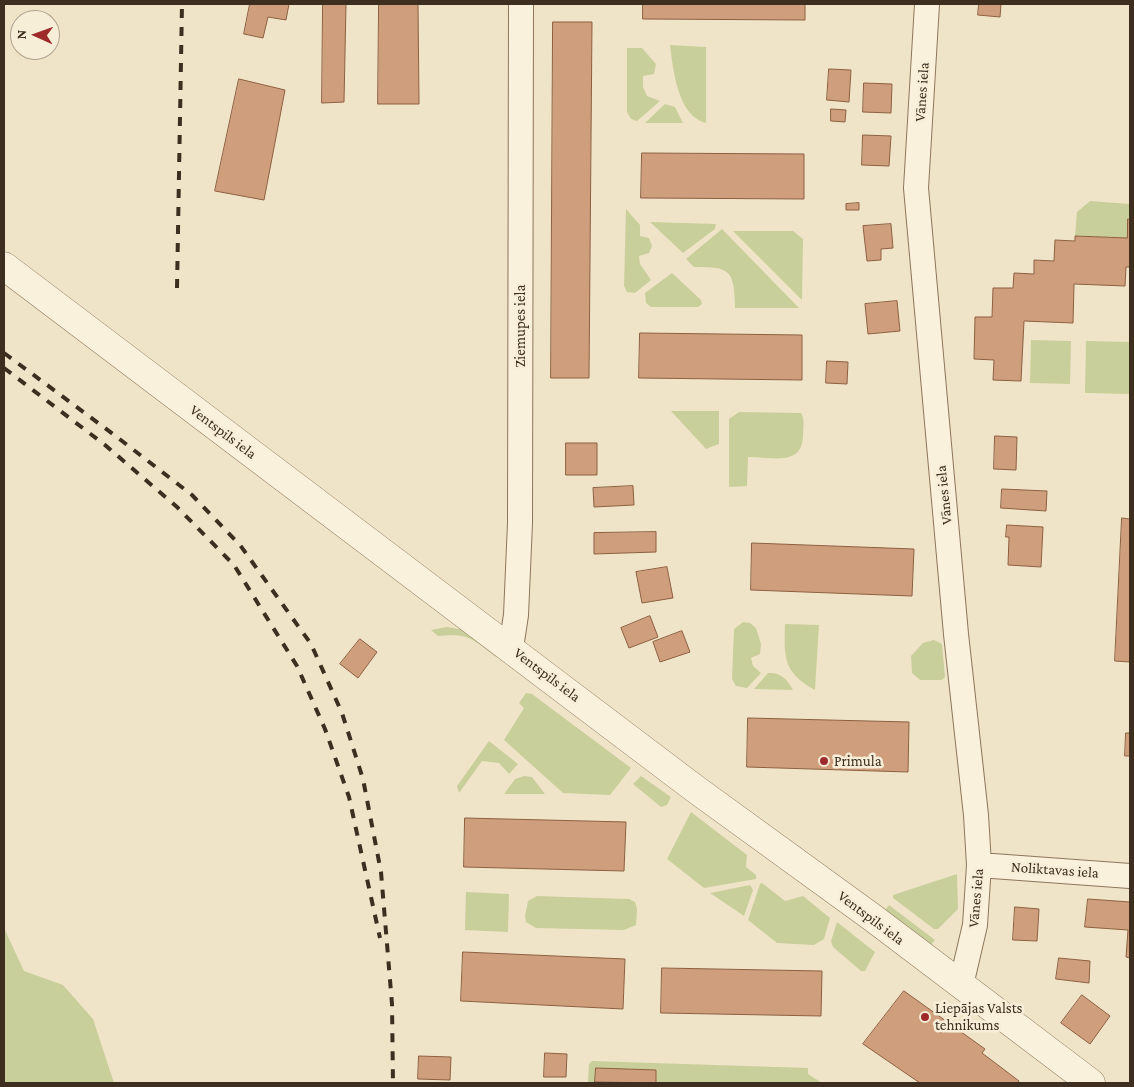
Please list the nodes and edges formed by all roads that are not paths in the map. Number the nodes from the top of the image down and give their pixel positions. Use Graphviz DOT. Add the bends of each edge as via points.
graph roads {
  1 [pos="521,4"];
  2 [pos="928,4"];
  3 [pos="4,266"];
  4 [pos="511,648"];
  5 [pos="979,865"];
  6 [pos="1130,876"];
  7 [pos="960,985"];
  8 [pos="1091,1083"];
  1 -- 4 [label="street, Ziemupes iela" via="520,523 516,615"];
  2 -- 5 [label="street, Vānes iela" via="916,188"];
  3 -- 4 [label="street, Ventspils iela"];
  4 -- 7 [label="street, Ventspils iela"];
  5 -- 6 [label="street, Noliktavas iela"];
  5 -- 7 [label="street, Vānes iela" via="975,925"];
  7 -- 8 [label="street, Ventspils iela"];
}
